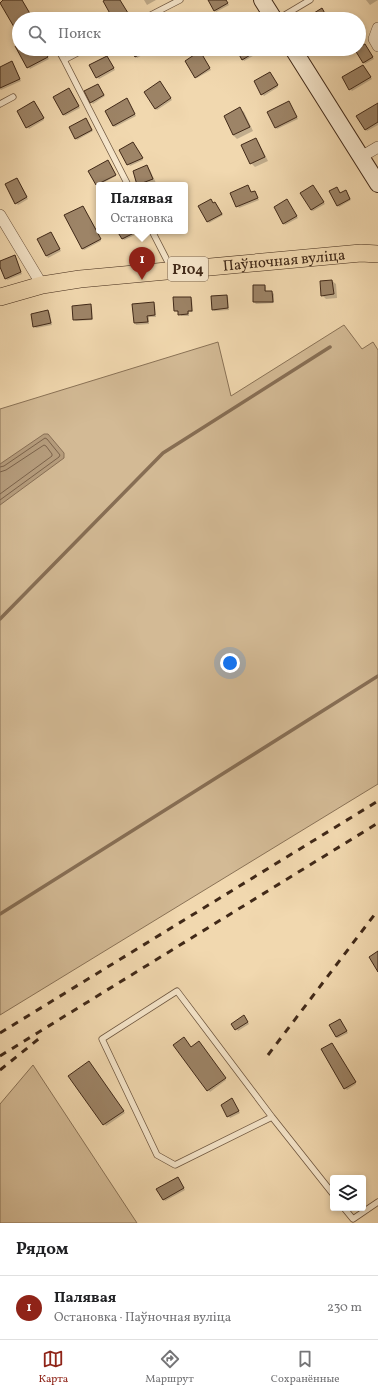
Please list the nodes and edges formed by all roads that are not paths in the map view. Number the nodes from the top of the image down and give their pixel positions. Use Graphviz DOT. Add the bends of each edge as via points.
graph roads {
  1 [pos="180,0"];
  2 [pos="262,0"];
  3 [pos="310,0"];
  4 [pos="157,12"];
  5 [pos="270,12"];
  6 [pos="290,12"];
  7 [pos="378,28"];
  8 [pos="378,46"];
  9 [pos="62,56"];
  10 [pos="72,56"];
  11 [pos="297,56"];
  12 [pos="64,60"];
  13 [pos="13,97"];
  14 [pos="0,104"];
  15 [pos="378,147"];
  16 [pos="361,157"];
  17 [pos="126,182"];
  18 [pos="378,184"];
  19 [pos="0,215"];
  20 [pos="154,234"];
  21 [pos="378,254"];
  22 [pos="172,270"];
  23 [pos="42,285"];
  24 [pos="0,297"];
  25 [pos="272,1117"];
  26 [pos="330,1190"];
  27 [pos="378,1202"];
  28 [pos="346,1211"];
  29 [pos="354,1221"];
  1 -- 4 [label="lane"];
  2 -- 5 [label="main road"];
  3 -- 6 [label="lane"];
  7 -- 8 [label="street" via="374,39"];
  9 -- 12 [label="lane"];
  10 -- 12 [label="lane"];
  11 -- 16 [label="main road"];
  12 -- 17 [label="lane"];
  13 -- 14 [label="lane"];
  15 -- 16 [label="street"];
  16 -- 18 [label="main road"];
  19 -- 23 [label="street"];
  20 -- 22 [label="lane"];
  21 -- 22 [label="main road, Паўночная вуліца / Р104" via="361,253"];
  22 -- 23 [label="main road, Паўночная вуліца / Р104"];
  23 -- 24 [label="main road, Паўночная вуліца / Р104"];
  25 -- 25 [label="lane" via="177,991 102,1039 157,1155 175,1165"];
  25 -- 26 [label="lane"];
  27 -- 29 [label="lane"];
  28 -- 29 [label="lane"];
}
